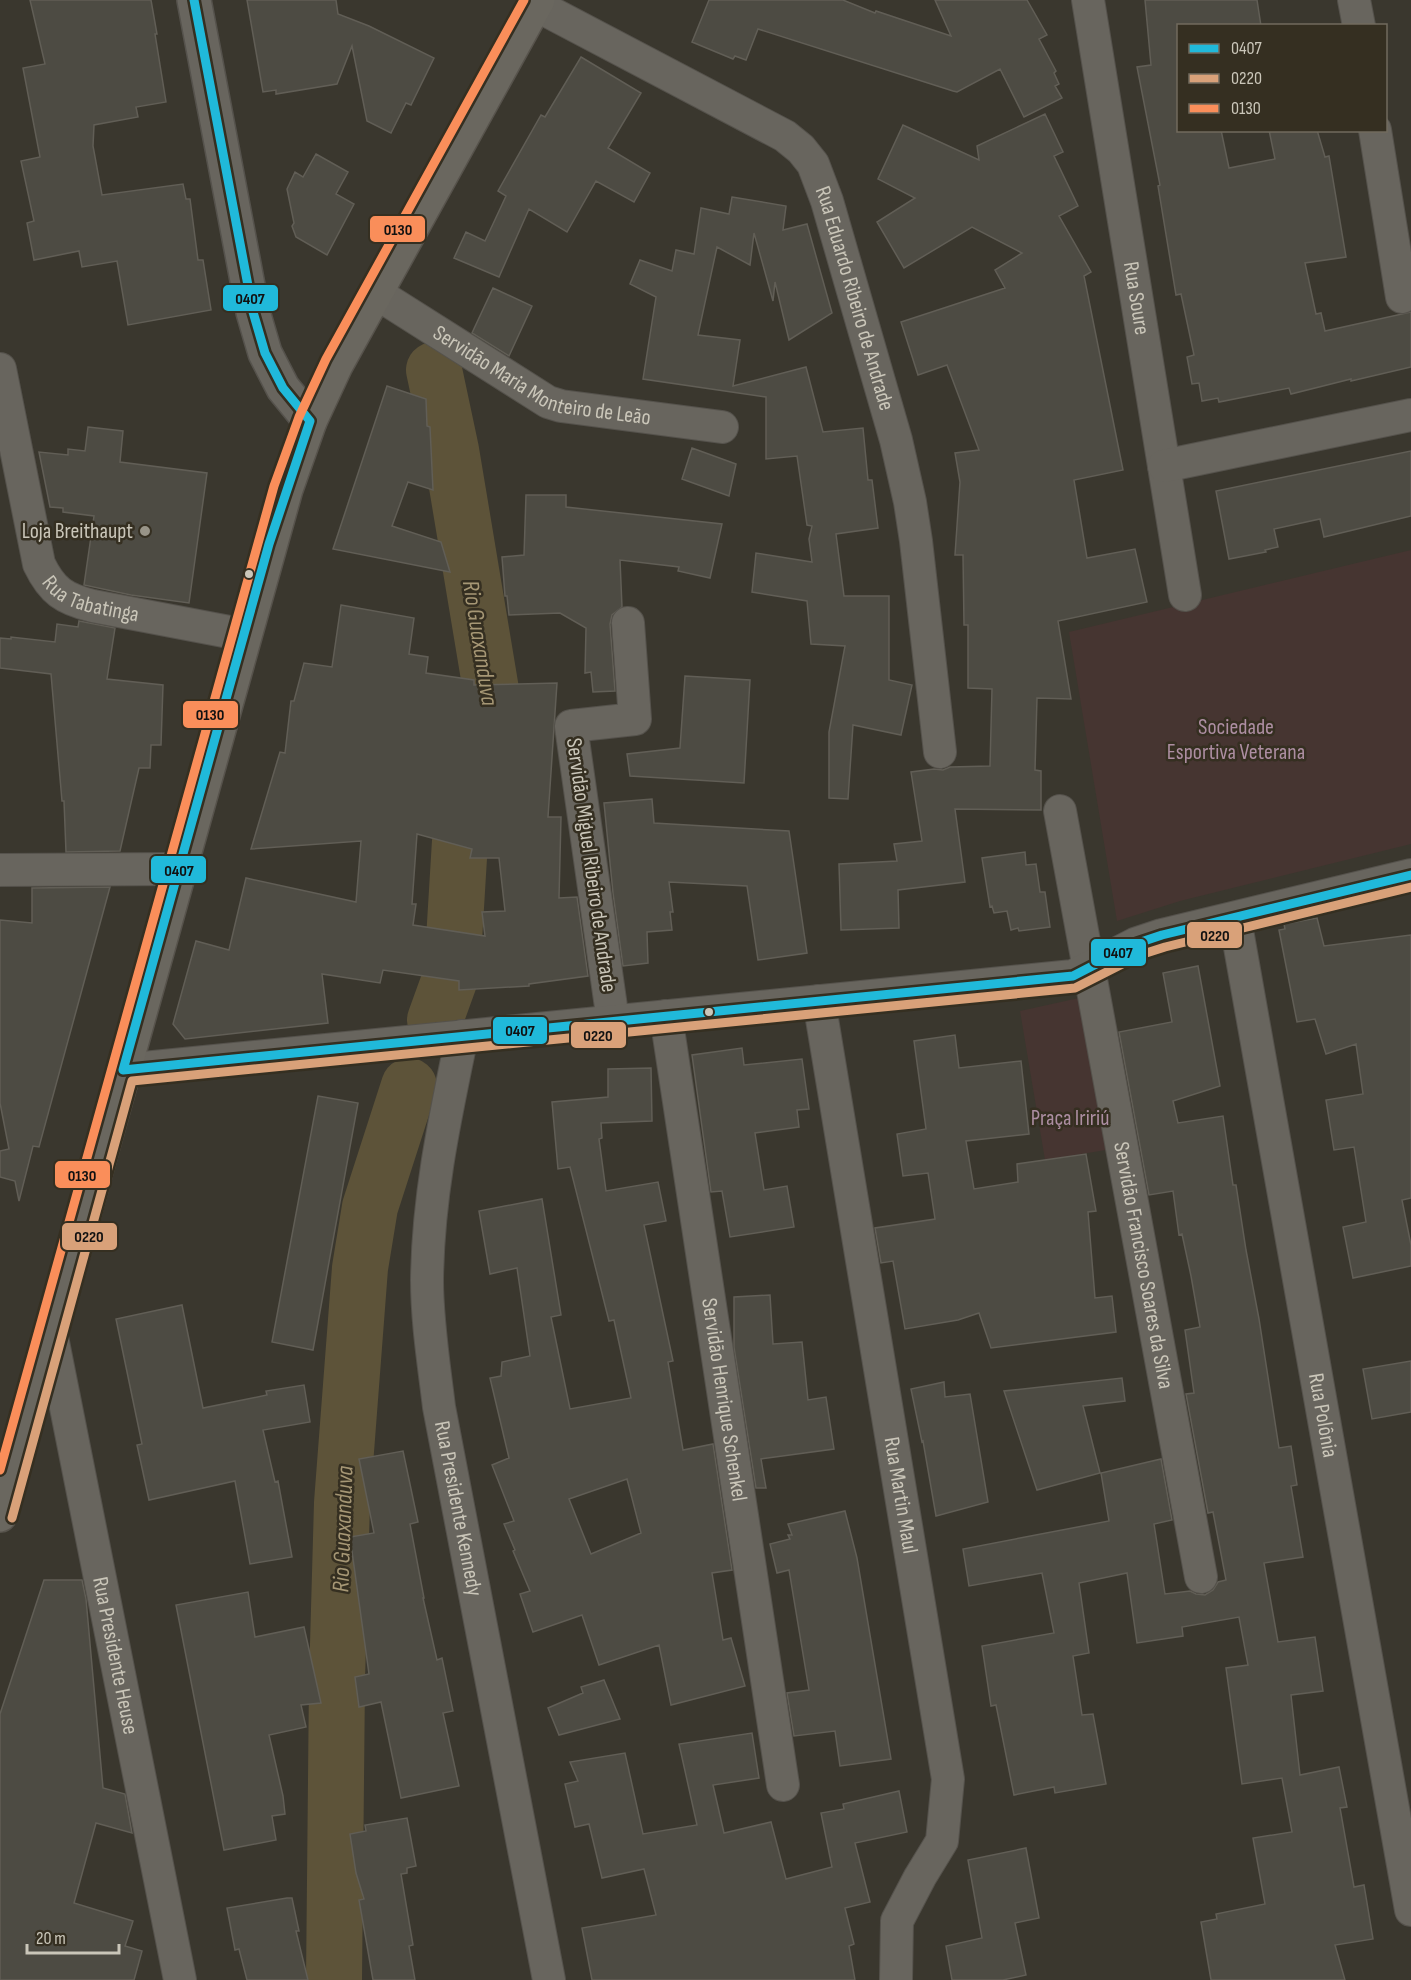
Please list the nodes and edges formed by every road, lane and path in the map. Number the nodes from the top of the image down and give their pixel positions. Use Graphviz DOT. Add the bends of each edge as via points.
graph roads {
  1 [pos="194,0"];
  2 [pos="1088,0"];
  3 [pos="1354,0"];
  4 [pos="537,2"];
  5 [pos="1359,24"];
  6 [pos="1375,132"];
  7 [pos="376,293"];
  8 [pos="1402,297"];
  9 [pos="0,369"];
  10 [pos="1411,415"];
  11 [pos="310,421"];
  12 [pos="722,427"];
  13 [pos="7,444"];
  14 [pos="1164,466"];
  15 [pos="1185,595"];
  16 [pos="628,622"];
  17 [pos="244,635"];
  18 [pos="940,752"];
  19 [pos="1060,811"];
  20 [pos="179,869"];
  21 [pos="0,870"];
  22 [pos="1411,875"];
  23 [pos="1234,919"];
  24 [pos="1090,969"];
  25 [pos="819,1001"];
  26 [pos="666,1016"];
  27 [pos="614,1021"];
  28 [pos="436,1039"];
  29 [pos="123,1070"];
  30 [pos="51,1332"];
  31 [pos="0,1515"];
  32 [pos="1201,1577"];
  33 [pos="783,1785"];
  34 [pos="1411,1910"];
  35 [pos="180,1980"];
  36 [pos="549,1980"];
  37 [pos="896,1980"];
  1 -- 11 [label="street" via="256,322 265,353 283,388"];
  2 -- 14 [label="street, Rua Soure"];
  3 -- 5 [label="street"];
  4 -- 7 [label="main road"];
  4 -- 18 [label="street, Rua Eduardo Ribeiro de Andrade" via="785,136 813,164 887,407 908,493"];
  6 -- 8 [label="street"];
  7 -- 11 [label="main road" via="336,364"];
  7 -- 12 [label="street, Servidão Maria Monteiro de Leão" via="548,402"];
  9 -- 13 [label="street, Rua Tabatinga"];
  10 -- 14 [label="street"];
  11 -- 17 [label="main road"];
  13 -- 17 [label="street, Rua Tabatinga" via="39,564 58,592 93,606"];
  14 -- 15 [label="street, Rua Soure"];
  16 -- 27 [label="street, Servidão Miguel Ribeiro de Andrade" via="635,719 570,726"];
  17 -- 20 [label="main road"];
  19 -- 24 [label="street, Servidão Francisco Soares da Silva"];
  20 -- 21 [label="street"];
  20 -- 29 [label="main road"];
  22 -- 23 [label="street"];
  23 -- 24 [label="street" via="1135,944"];
  23 -- 34 [label="street, Rua Polônia"];
  24 -- 25 [label="street" via="1073,976"];
  24 -- 32 [label="street, Servidão Francisco Soares da Silva"];
  25 -- 26 [label="street"];
  25 -- 37 [label="street, Rua Martin Maul" via="948,1779 942,1840 897,1921"];
  26 -- 27 [label="street"];
  26 -- 33 [label="street, Servidão Henrique Schenkel"];
  27 -- 28 [label="street"];
  28 -- 29 [label="street"];
  28 -- 36 [label="street, Rua Presidente Kennedy" via="435,1171 427,1282 431,1341 439,1407"];
  29 -- 30 [label="main road"];
  30 -- 31 [label="main road"];
  30 -- 35 [label="street, Rua Presidente Heuse"];
}
